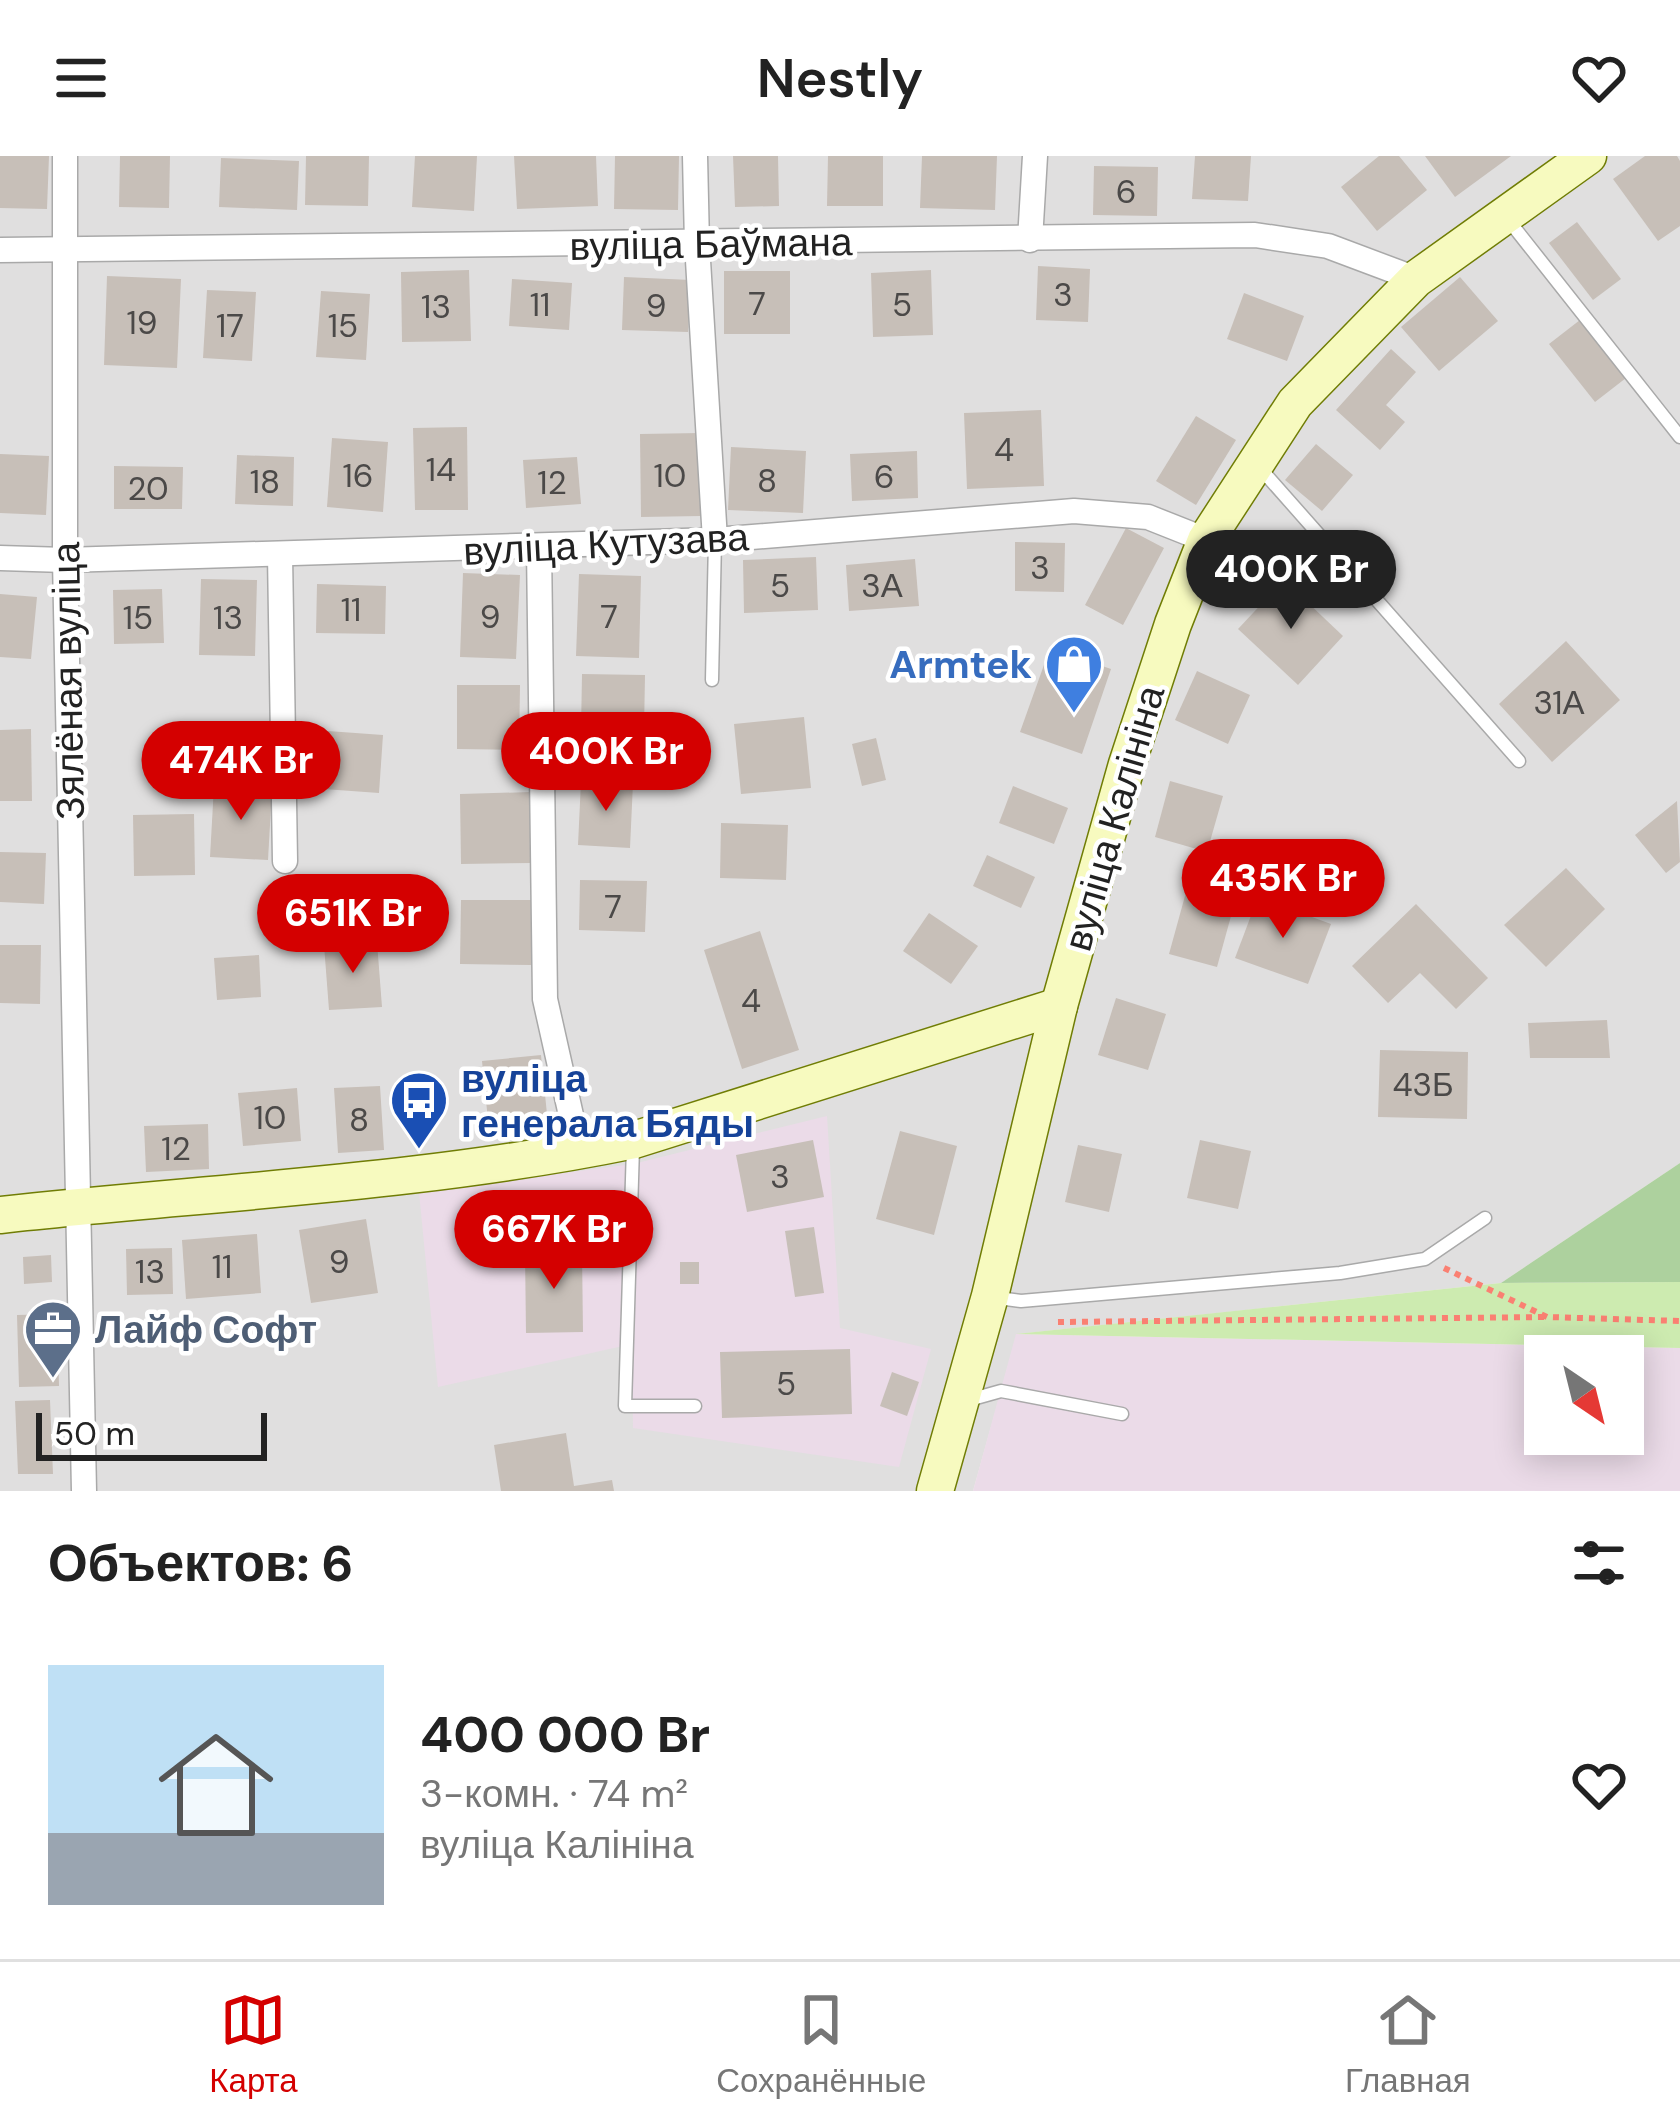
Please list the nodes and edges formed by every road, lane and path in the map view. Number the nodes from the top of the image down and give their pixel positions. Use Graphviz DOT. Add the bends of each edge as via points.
graph roads {
  1 [pos="65,156"];
  2 [pos="695,156"];
  3 [pos="1035,156"];
  4 [pos="1588,156"];
  5 [pos="1506,217"];
  6 [pos="1030,240"];
  7 [pos="697,244"];
  8 [pos="0,250"];
  9 [pos="66,250"];
  10 [pos="1416,279"];
  11 [pos="1680,437"];
  12 [pos="1256,463"];
  13 [pos="1206,540"];
  14 [pos="715,541"];
  15 [pos="538,548"];
  16 [pos="280,555"];
  17 [pos="0,558"];
  18 [pos="65,560"];
  19 [pos="712,680"];
  20 [pos="1519,761"];
  21 [pos="285,861"];
  22 [pos="1059,1006"];
  23 [pos="634,1140"];
  24 [pos="578,1151"];
  25 [pos="76,1207"];
  26 [pos="0,1214"];
  27 [pos="1485,1218"];
  28 [pos="1425,1259"];
  29 [pos="1005,1299"];
  30 [pos="1546,1317"];
  31 [pos="1680,1321"];
  32 [pos="962,1401"];
  33 [pos="695,1406"];
  34 [pos="1122,1414"];
  35 [pos="84,1491"];
  36 [pos="935,1491"];
  1 -- 9 [label="street, Зялёная вуліца"];
  2 -- 7 [label="street"];
  3 -- 6 [label="street"];
  4 -- 5 [label="main road, вуліца Калініна"];
  5 -- 10 [label="main road, вуліца Калініна"];
  5 -- 11 [label="lane"];
  6 -- 7 [label="street, вуліца Баўмана"];
  6 -- 10 [label="street, вуліца Баўмана" via="1255,235 1328,246"];
  7 -- 9 [label="street, вуліца Баўмана"];
  7 -- 14 [label="street"];
  8 -- 9 [label="street, вуліца Баўмана"];
  9 -- 18 [label="street, Зялёная вуліца"];
  10 -- 12 [label="main road, вуліца Калініна" via="1295,403"];
  12 -- 13 [label="main road, вуліца Калініна"];
  12 -- 20 [label="lane"];
  13 -- 14 [label="street, вуліца Кутузава" via="1148,517 1073,511"];
  13 -- 22 [label="main road, вуліца Калініна" via="1127,764"];
  14 -- 15 [label="street, вуліца Кутузава"];
  14 -- 19 [label="lane"];
  15 -- 16 [label="street, вуліца Кутузава"];
  15 -- 24 [label="street" via="545,999"];
  16 -- 18 [label="street, вуліца Кутузава"];
  16 -- 21 [label="street"];
  17 -- 18 [label="street, вуліца Кутузава"];
  18 -- 25 [label="street, Зялёная вуліца"];
  22 -- 23 [label="main road"];
  22 -- 29 [label="main road, вуліца Калініна"];
  23 -- 24 [label="main road"];
  23 -- 33 [label="lane" via="625,1406"];
  24 -- 25 [label="main road" via="419,1175"];
  25 -- 26 [label="main road"];
  25 -- 35 [label="street, Зялёная вуліца"];
  27 -- 28 [label="lane"];
  28 -- 29 [label="lane"];
  28 -- 30 [label="path"];
  29 -- 30 [label="path" via="1014,1322"];
  29 -- 32 [label="main road, вуліца Калініна"];
  30 -- 31 [label="path"];
  32 -- 34 [label="lane" via="1000,1391"];
  32 -- 36 [label="main road, вуліца Калініна"];
}
